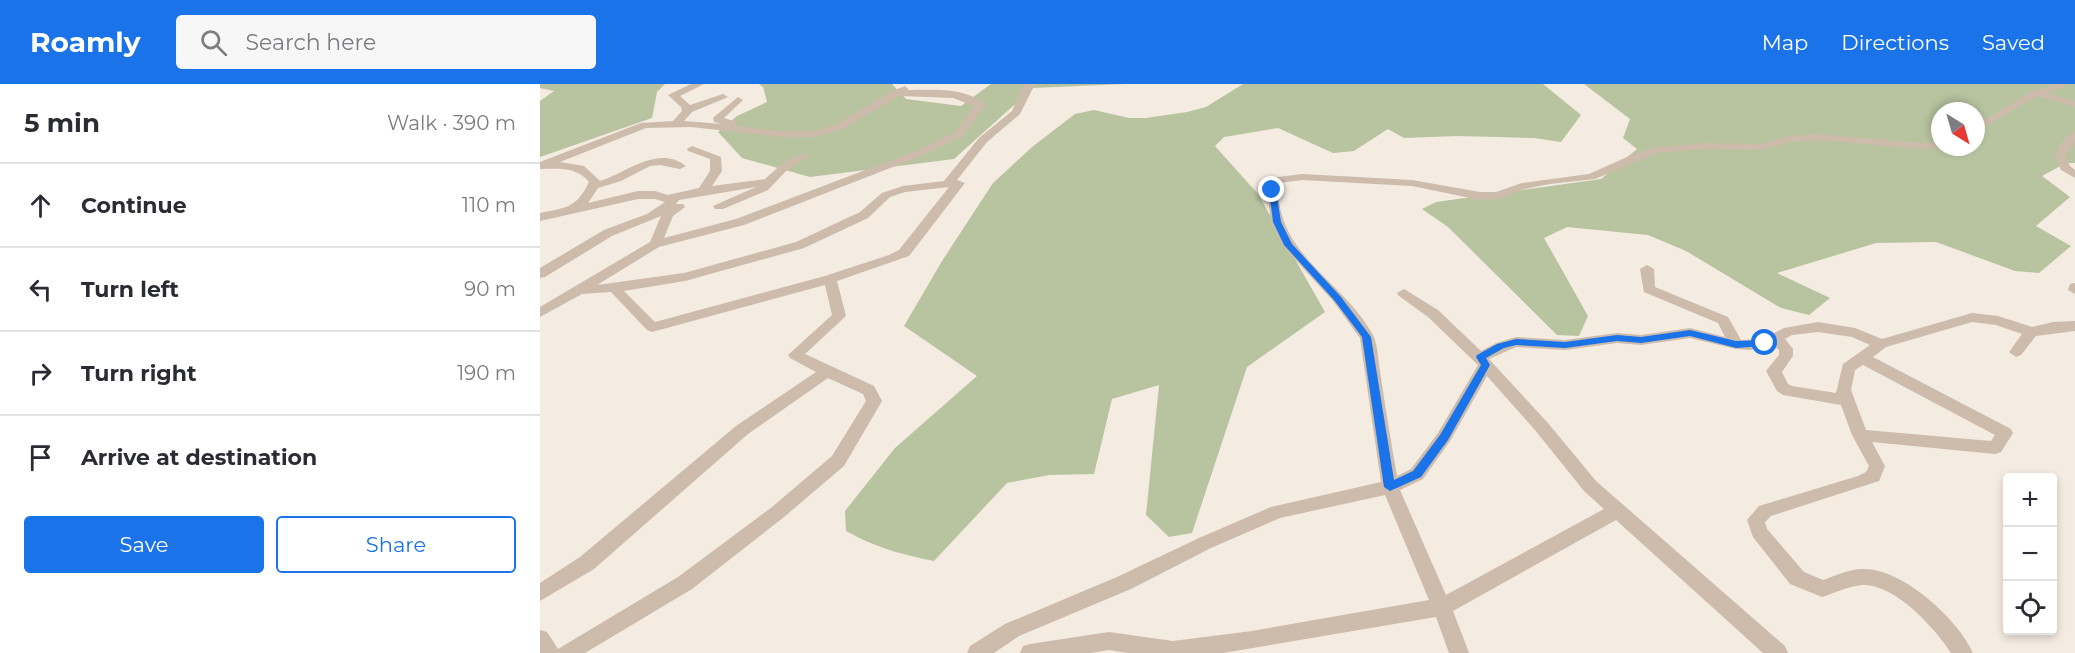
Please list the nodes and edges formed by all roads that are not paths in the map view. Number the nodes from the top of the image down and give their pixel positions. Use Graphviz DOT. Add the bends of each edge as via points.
graph roads {
  1 [pos="682,84"];
  2 [pos="699,84"];
  3 [pos="913,84"];
  4 [pos="1030,84"];
  5 [pos="2066,84"];
  6 [pos="898,93"];
  7 [pos="2037,93"];
  8 [pos="673,95"];
  9 [pos="723,97"];
  10 [pos="738,100"];
  11 [pos="2075,104"];
  12 [pos="687,110"];
  13 [pos="676,124"];
  14 [pos="1985,124"];
  15 [pos="738,128"];
  16 [pos="2075,134"];
  17 [pos="1931,145"];
  18 [pos="692,149"];
  19 [pos="804,156"];
  20 [pos="680,166"];
  21 [pos="576,167"];
  22 [pos="540,170"];
  23 [pos="2075,175"];
  24 [pos="767,182"];
  25 [pos="948,183"];
  26 [pos="593,186"];
  27 [pos="703,191"];
  28 [pos="690,193"];
  29 [pos="669,198"];
  30 [pos="719,206"];
  31 [pos="578,207"];
  32 [pos="540,209"];
  33 [pos="540,217"];
  34 [pos="655,244"];
  35 [pos="1647,269"];
  36 [pos="540,274"];
  37 [pos="830,279"];
  38 [pos="614,288"];
  39 [pos="576,290"];
  40 [pos="1404,293"];
  41 [pos="540,314"];
  42 [pos="2075,326"];
  43 [pos="2031,332"];
  44 [pos="1775,338"];
  45 [pos="1736,344"];
  46 [pos="1881,344"];
  47 [pos="2016,352"];
  48 [pos="1862,358"];
  49 [pos="1483,361"];
  50 [pos="827,372"];
  51 [pos="1847,400"];
  52 [pos="1860,435"];
  53 [pos="1390,487"];
  54 [pos="1617,511"];
  55 [pos="540,593"];
  56 [pos="1442,607"];
  57 [pos="540,639"];
  58 [pos="550,653"];
  59 [pos="567,653"];
  60 [pos="977,653"];
  61 [pos="1030,653"];
  62 [pos="1459,653"];
  63 [pos="1778,653"];
  64 [pos="1964,653"];
  1 -- 8 [label="street"];
  2 -- 8 [label="street"];
  3 -- 6 [label="street"];
  4 -- 25 [label="street" via="1017,112 983,140"];
  5 -- 7 [label="street"];
  6 -- 15 [label="street" via="838,127 815,134"];
  6 -- 34 [label="street" via="973,99 980,105 958,134 922,152 740,222"];
  7 -- 11 [label="street"];
  7 -- 14 [label="street"];
  8 -- 12 [label="street"];
  9 -- 12 [label="street"];
  10 -- 15 [label="street" via="718,117"];
  12 -- 13 [label="street"];
  13 -- 15 [label="street"];
  13 -- 22 [label="street" via="636,127"];
  16 -- 23 [label="street" via="2060,156 2065,168"];
  17 -- 53 [label="street" via="1819,137 1760,147 1657,150 1591,177 1480,196 1412,183 1302,177 1274,180 1277,222 1288,245 1338,298 1366,337"];
  18 -- 27 [label="street" via="716,157 716,171"];
  19 -- 24 [label="street" via="793,159"];
  20 -- 26 [label="street" via="646,162 618,179"];
  21 -- 22 [label="street"];
  21 -- 22 [label="street"];
  21 -- 26 [label="street" via="592,176"];
  24 -- 27 [label="street"];
  24 -- 30 [label="street" via="759,191"];
  25 -- 37 [label="street" via="959,183 904,253"];
  25 -- 38 [label="street" via="886,195 864,215 800,245 685,277"];
  26 -- 31 [label="street"];
  27 -- 28 [label="street"];
  28 -- 29 [label="street"];
  28 -- 34 [label="street" via="685,202 668,214"];
  29 -- 31 [label="street" via="638,195"];
  29 -- 36 [label="street" via="673,200 668,207 610,231"];
  31 -- 32 [label="street"];
  31 -- 33 [label="street"];
  34 -- 39 [label="street"];
  35 -- 45 [label="street" via="1649,289 1723,320"];
  37 -- 38 [label="street" via="652,327"];
  37 -- 50 [label="street" via="838,316 795,355"];
  38 -- 39 [label="street"];
  39 -- 41 [label="street"];
  40 -- 49 [label="street" via="1432,310"];
  42 -- 43 [label="street"];
  43 -- 46 [label="street" via="1972,317"];
  43 -- 47 [label="street"];
  44 -- 45 [label="street" via="1765,343"];
  44 -- 46 [label="street" via="1789,331 1818,327 1855,333"];
  44 -- 51 [label="street" via="1786,349 1786,356 1774,371 1782,387"];
  45 -- 49 [label="street" via="1690,333 1565,345 1516,342 1501,346"];
  46 -- 48 [label="street"];
  48 -- 51 [label="street" via="1848,368 1843,390"];
  48 -- 52 [label="street" via="2005,434 1995,448"];
  49 -- 53 [label="street" via="1444,437 1417,474"];
  49 -- 54 [label="street" via="1590,486"];
  50 -- 55 [label="street" via="742,430 587,563"];
  50 -- 59 [label="street" via="869,390 874,402 838,460 685,583"];
  51 -- 52 [label="street"];
  52 -- 64 [label="street" via="1877,466 1873,476 1765,511 1756,520 1759,532 1797,578 1808,584 1822,589 1864,577 1915,599 1935,616"];
  53 -- 56 [label="street"];
  53 -- 60 [label="street" via="1277,512 1012,630"];
  54 -- 56 [label="street"];
  54 -- 63 [label="street"];
  56 -- 61 [label="street" via="1173,650 1109,641"];
  56 -- 62 [label="street"];
  57 -- 58 [label="street"];
}
